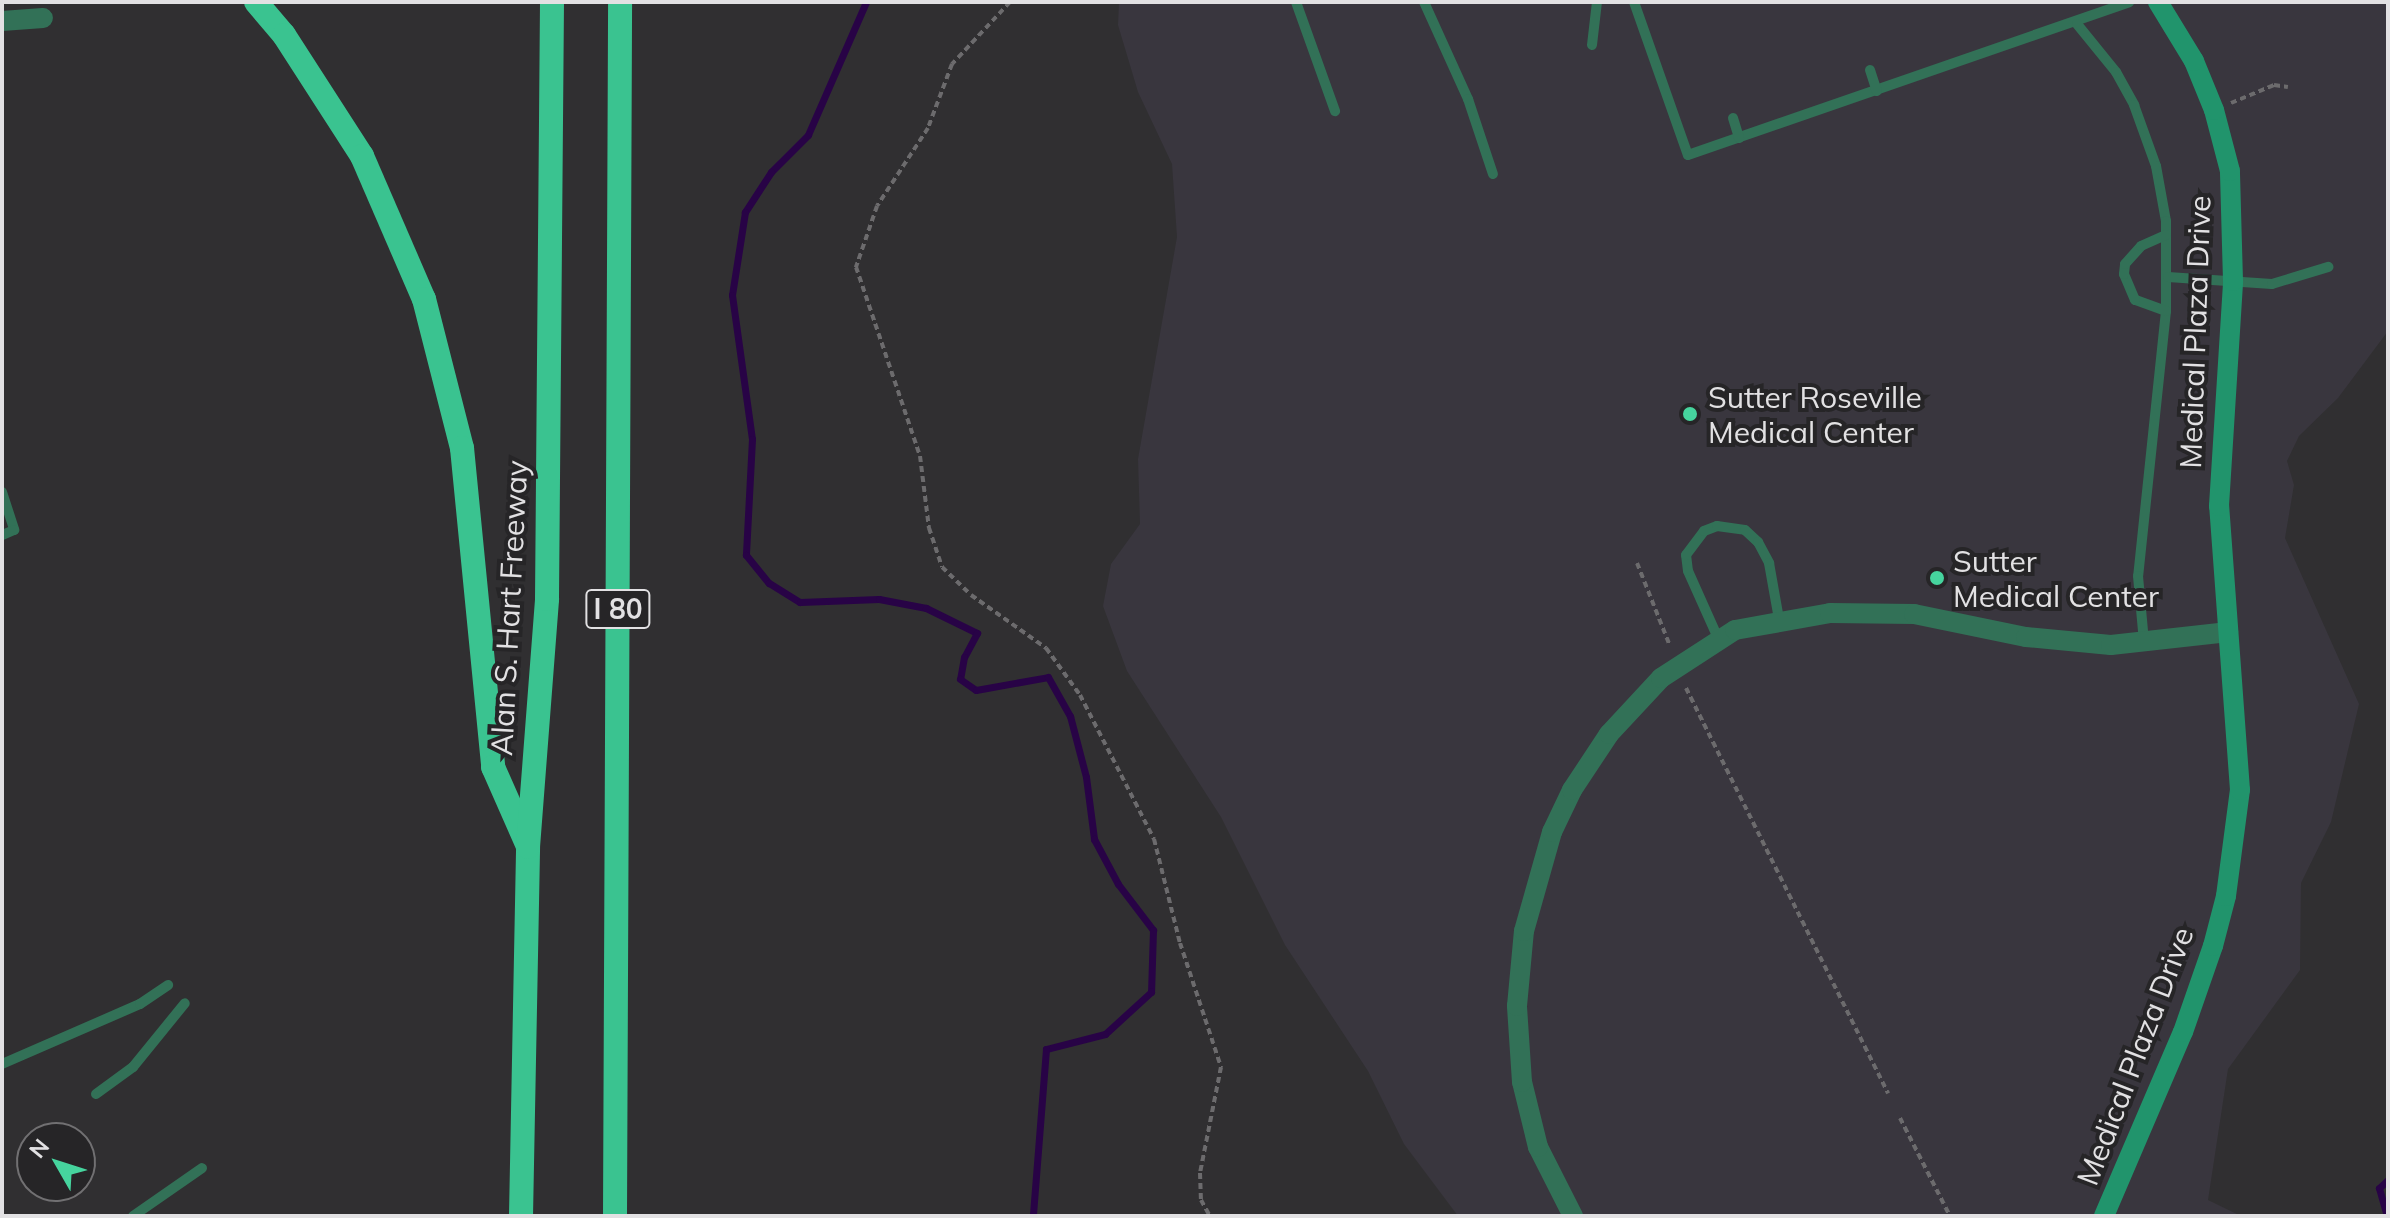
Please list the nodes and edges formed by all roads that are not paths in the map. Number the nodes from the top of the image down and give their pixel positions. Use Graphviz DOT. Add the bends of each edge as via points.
graph roads {
  1 [pos="256,2"];
  2 [pos="552,2"];
  3 [pos="620,2"];
  4 [pos="1296,2"];
  5 [pos="1424,2"];
  6 [pos="1597,2"];
  7 [pos="1634,2"];
  8 [pos="2129,2"];
  9 [pos="2158,2"];
  10 [pos="43,18"];
  11 [pos="2,21"];
  12 [pos="2077,24"];
  13 [pos="1592,45"];
  14 [pos="1870,70"];
  15 [pos="1877,91"];
  16 [pos="1335,111"];
  17 [pos="1733,118"];
  18 [pos="1739,138"];
  19 [pos="1493,174"];
  20 [pos="2166,235"];
  21 [pos="2328,267"];
  22 [pos="2168,277"];
  23 [pos="2233,281"];
  24 [pos="2166,311"];
  25 [pos="2,492"];
  26 [pos="2,535"];
  27 [pos="1779,619"];
  28 [pos="2228,632"];
  29 [pos="1718,638"];
  30 [pos="2144,642"];
  31 [pos="528,847"];
  32 [pos="168,985"];
  33 [pos="185,1003"];
  34 [pos="2,1064"];
  35 [pos="96,1094"];
  36 [pos="202,1168"];
  37 [pos="133,1216"];
  38 [pos="521,1216"];
  39 [pos="615,1216"];
  40 [pos="1573,1216"];
  41 [pos="2104,1216"];
  1 -- 31 [label="highway" via="284,35 362,156 424,299 462,448 493,767"];
  2 -- 31 [label="highway, Alan S. Hart Freeway / I 80" via="547,599"];
  3 -- 39 [label="highway, I 80"];
  4 -- 16 [label="lane"];
  5 -- 19 [label="lane" via="1468,99"];
  6 -- 13 [label="lane"];
  7 -- 18 [label="lane" via="1688,155"];
  8 -- 12 [label="lane"];
  9 -- 23 [label="street, Medical Plaza Drive" via="2194,61 2214,110 2230,171"];
  10 -- 11 [label="street"];
  12 -- 15 [label="lane"];
  12 -- 20 [label="lane" via="2116,72 2146,134"];
  14 -- 15 [label="lane"];
  15 -- 18 [label="lane"];
  17 -- 18 [label="lane"];
  20 -- 22 [label="lane"];
  20 -- 24 [label="lane" via="2141,246 2125,264 2124,274 2135,300"];
  21 -- 23 [label="lane" via="2272,284"];
  22 -- 23 [label="lane"];
  22 -- 24 [label="lane"];
  23 -- 28 [label="street, Medical Plaza Drive" via="2219,506"];
  24 -- 30 [label="lane" via="2138,576"];
  25 -- 26 [label="lane" via="14,530"];
  27 -- 29 [label="street"];
  27 -- 29 [label="lane" via="1769,563 1758,542 1730,524 1704,531 1686,555 1688,571"];
  27 -- 30 [label="street" via="1914,614 2064,643"];
  28 -- 30 [label="street"];
  28 -- 41 [label="street, Medical Plaza Drive" via="2240,765 2226,896 2197,994"];
  29 -- 40 [label="street" via="1677,664 1609,734 1552,832 1524,931 1517,1006 1522,1082 1538,1147"];
  31 -- 38 [label="highway, Alan S. Hart Freeway / I 80"];
  32 -- 34 [label="lane" via="140,1004"];
  33 -- 35 [label="lane" via="133,1067"];
  36 -- 37 [label="lane"];
}
